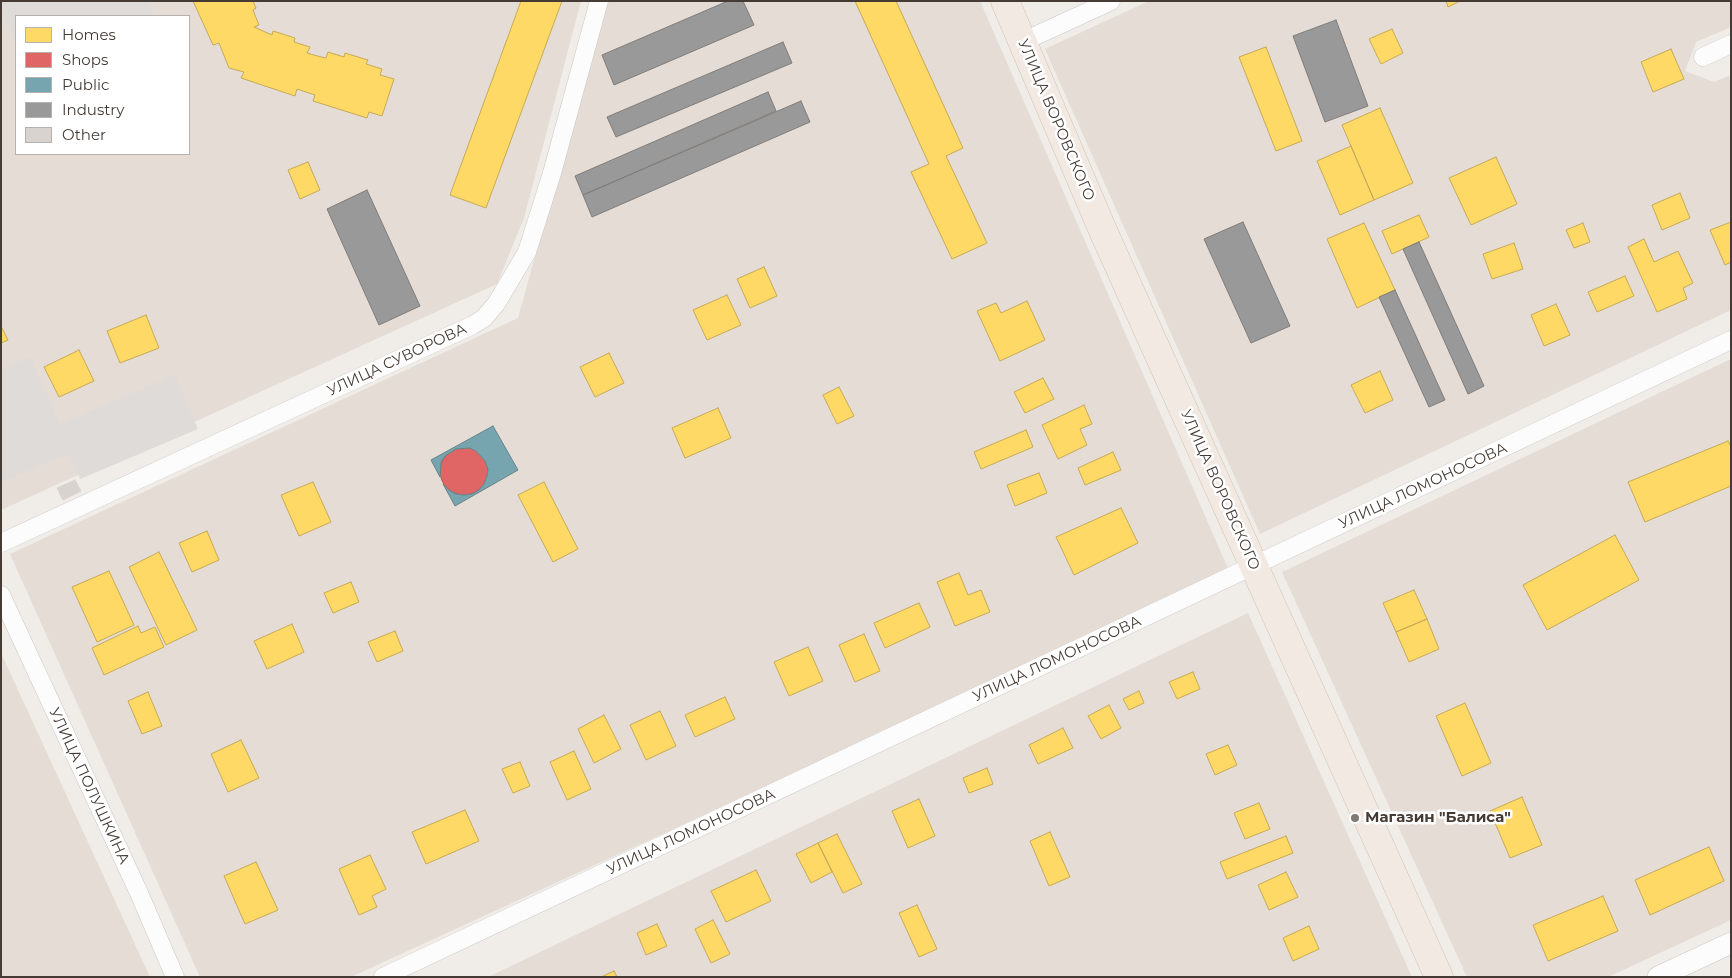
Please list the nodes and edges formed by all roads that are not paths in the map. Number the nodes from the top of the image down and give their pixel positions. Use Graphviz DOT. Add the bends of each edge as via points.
graph roads {
  1 [pos="600,1"];
  2 [pos="1005,1"];
  3 [pos="1111,1"];
  4 [pos="1022,42"];
  5 [pos="1731,44"];
  6 [pos="1703,57"];
  7 [pos="1731,340"];
  8 [pos="1,543"];
  9 [pos="1254,566"];
  10 [pos="1,595"];
  11 [pos="1731,943"];
  12 [pos="175,977"];
  13 [pos="383,977"];
  14 [pos="1439,977"];
  15 [pos="1658,977"];
  1 -- 8 [label="street, УЛИЦА СУВОРОВА" via="552,173 526,252 496,304 484,318"];
  2 -- 4 [label="main road, УЛИЦА ВОРОВСКОГО"];
  3 -- 4 [label="street"];
  4 -- 9 [label="main road, УЛИЦА ВОРОВСКОГО"];
  5 -- 6 [label="street"];
  7 -- 9 [label="street, УЛИЦА ЛОМОНОСОВА"];
  9 -- 13 [label="street, УЛИЦА ЛОМОНОСОВА"];
  9 -- 14 [label="main road, УЛИЦА ВОРОВСКОГО"];
  10 -- 12 [label="street, УЛИЦА ПОЛУШКИНА"];
  11 -- 15 [label="street"];
}
